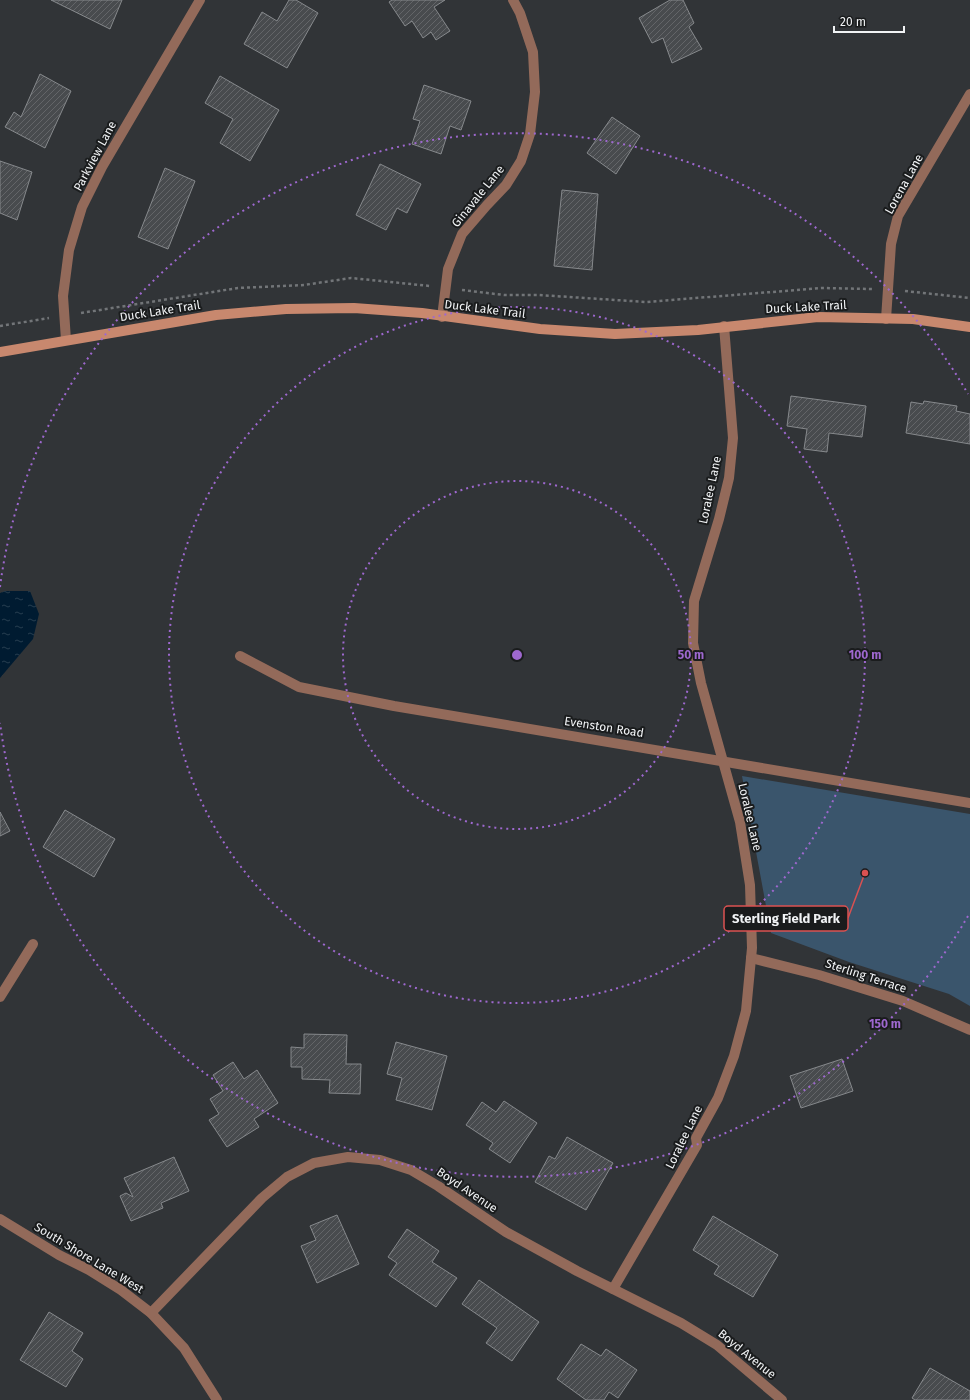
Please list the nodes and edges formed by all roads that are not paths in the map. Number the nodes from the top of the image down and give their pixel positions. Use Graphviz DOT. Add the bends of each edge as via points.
graph roads {
  1 [pos="200,0"];
  2 [pos="512,0"];
  3 [pos="970,94"];
  4 [pos="442,317"];
  5 [pos="886,319"];
  6 [pos="724,326"];
  7 [pos="970,327"];
  8 [pos="66,340"];
  9 [pos="0,352"];
  10 [pos="240,656"];
  11 [pos="722,760"];
  12 [pos="970,803"];
  13 [pos="33,944"];
  14 [pos="751,958"];
  15 [pos="0,997"];
  16 [pos="970,1030"];
  17 [pos="0,1219"];
  18 [pos="613,1289"];
  19 [pos="151,1313"];
  20 [pos="217,1400"];
  21 [pos="782,1400"];
  1 -- 8 [label="street, Parkview Lane" via="102,167 82,207 69,250 63,296"];
  2 -- 4 [label="street, Ginavale Lane" via="520,13 533,52 535,92 530,134 521,161 506,185 462,234 448,269"];
  3 -- 5 [label="street, Lorena Lane" via="898,216 891,244"];
  4 -- 6 [label="street, Duck Lake Trail" via="540,329 615,334 698,330"];
  4 -- 8 [label="street, Duck Lake Trail" via="354,308 286,309 216,315"];
  5 -- 6 [label="street, Duck Lake Trail" via="818,317"];
  5 -- 7 [label="street, Duck Lake Trail" via="912,319"];
  6 -- 11 [label="street, Loralee Lane" via="733,438 729,478 694,601 693,643"];
  8 -- 9 [label="street, Duck Lake Trail"];
  10 -- 11 [label="street, Evenston Road" via="299,687 394,706"];
  11 -- 12 [label="street, Evenston Road"];
  11 -- 14 [label="street, Loralee Lane" via="740,822 750,885"];
  13 -- 15 [label="street"];
  14 -- 16 [label="street, Sterling Terrace" via="819,975 903,1001"];
  14 -- 18 [label="street, Loralee Lane" via="746,1012 734,1056 718,1098 696,1138 697,1145"];
  17 -- 19 [label="street, South Shore Lane West" via="89,1270"];
  18 -- 19 [label="street, Boyd Avenue" via="506,1232 411,1170 380,1160 348,1157 314,1163 287,1177 262,1198"];
  18 -- 21 [label="street, Boyd Avenue" via="681,1323 717,1345"];
  19 -- 20 [label="street, South Shore Lane West" via="184,1348"];
}
